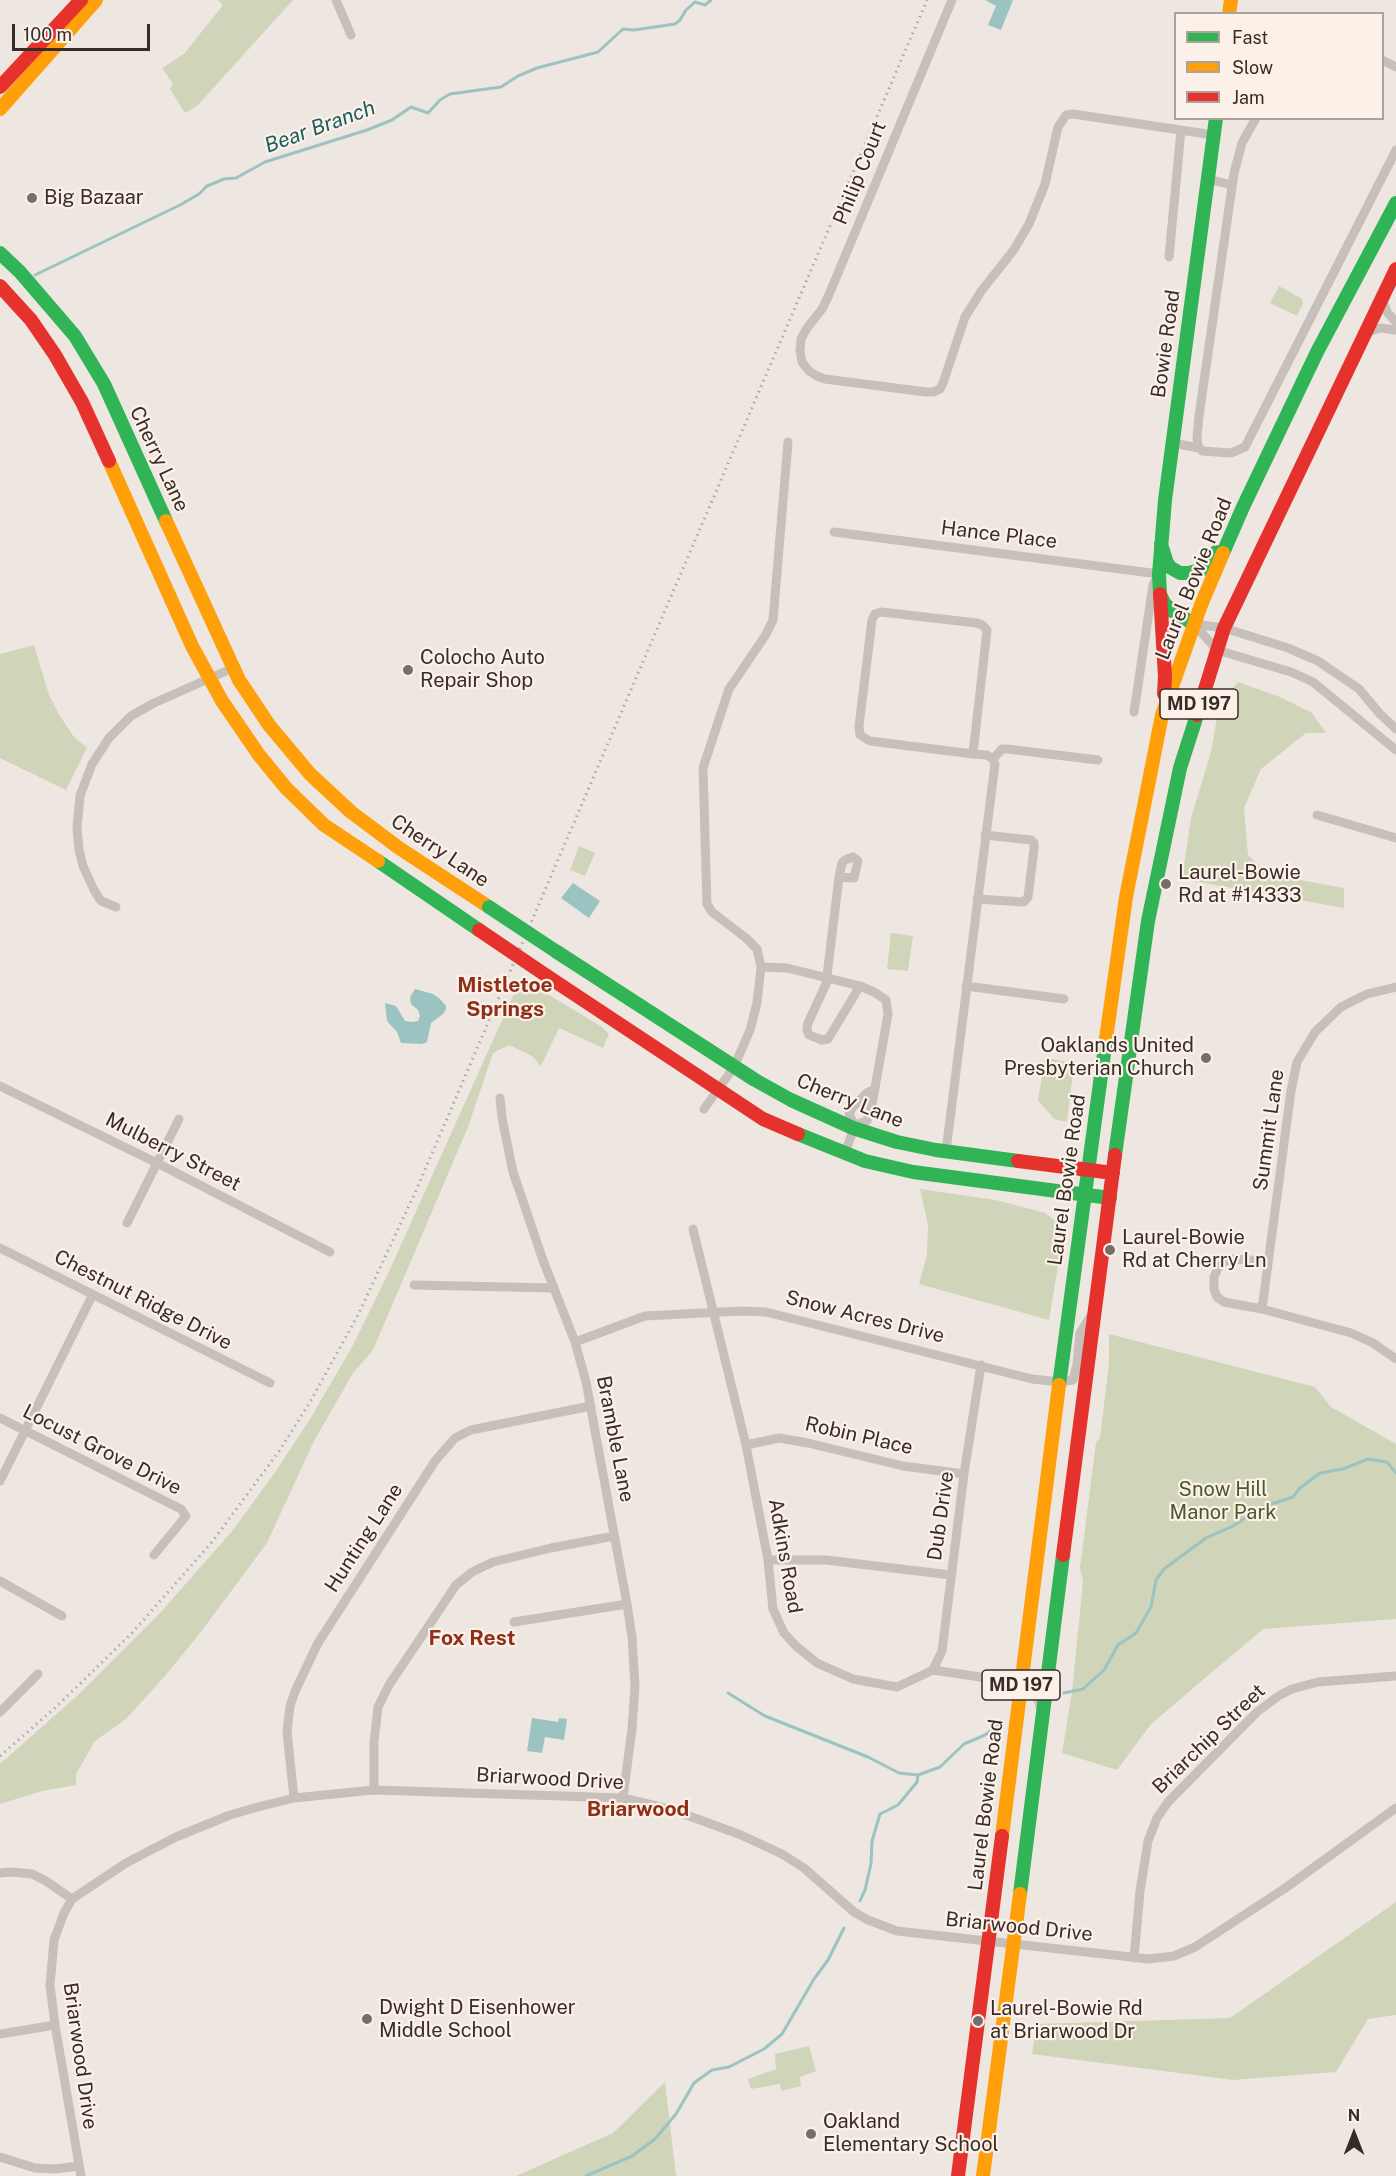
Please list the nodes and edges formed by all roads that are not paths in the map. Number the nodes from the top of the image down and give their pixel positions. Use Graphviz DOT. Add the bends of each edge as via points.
graph roads {
  1 [pos="81,0"];
  2 [pos="96,0"];
  3 [pos="336,0"];
  4 [pos="952,0"];
  5 [pos="351,35"];
  6 [pos="0,87"];
  7 [pos="0,109"];
  8 [pos="1216,120"];
  9 [pos="1255,120"];
  10 [pos="1181,130"];
  11 [pos="1214,135"];
  12 [pos="1396,150"];
  13 [pos="1208,179"];
  14 [pos="1232,185"];
  15 [pos="1396,203"];
  16 [pos="0,254"];
  17 [pos="1169,257"];
  18 [pos="1396,269"];
  19 [pos="0,286"];
  20 [pos="1382,297"];
  21 [pos="1396,322"];
  22 [pos="1396,330"];
  23 [pos="1364,333"];
  24 [pos="788,442"];
  25 [pos="1173,443"];
  26 [pos="1199,448"];
  27 [pos="1243,507"];
  28 [pos="834,532"];
  29 [pos="1161,544"];
  30 [pos="1159,574"];
  31 [pos="1160,594"];
  32 [pos="1194,624"];
  33 [pos="1224,628"];
  34 [pos="1217,650"];
  35 [pos="233,668"];
  36 [pos="210,678"];
  37 [pos="1134,712"];
  38 [pos="1162,715"];
  39 [pos="1396,729"];
  40 [pos="1396,750"];
  41 [pos="973,753"];
  42 [pos="993,759"];
  43 [pos="1098,760"];
  44 [pos="1317,815"];
  45 [pos="985,835"];
  46 [pos="1396,838"];
  47 [pos="839,878"];
  48 [pos="977,898"];
  49 [pos="116,908"];
  50 [pos="761,967"];
  51 [pos="826,977"];
  52 [pos="860,986"];
  53 [pos="966,986"];
  54 [pos="1396,987"];
  55 [pos="1064,999"];
  56 [pos="734,1067"];
  57 [pos="0,1086"];
  58 [pos="718,1090"];
  59 [pos="874,1090"];
  60 [pos="500,1098"];
  61 [pos="704,1109"];
  62 [pos="179,1119"];
  63 [pos="854,1126"];
  64 [pos="946,1151"];
  65 [pos="844,1153"];
  66 [pos="157,1163"];
  67 [pos="1087,1170"];
  68 [pos="1113,1173"];
  69 [pos="1084,1195"];
  70 [pos="1110,1198"];
  71 [pos="127,1223"];
  72 [pos="693,1229"];
  73 [pos="0,1248"];
  74 [pos="330,1252"];
  75 [pos="1267,1261"];
  76 [pos="414,1285"];
  77 [pos="554,1288"];
  78 [pos="92,1296"];
  79 [pos="1094,1309"];
  80 [pos="1262,1309"];
  81 [pos="712,1312"];
  82 [pos="575,1342"];
  83 [pos="1396,1359"];
  84 [pos="981,1365"];
  85 [pos="1060,1382"];
  86 [pos="270,1383"];
  87 [pos="591,1406"];
  88 [pos="0,1418"];
  89 [pos="25,1431"];
  90 [pos="746,1444"];
  91 [pos="964,1474"];
  92 [pos="0,1481"];
  93 [pos="614,1536"];
  94 [pos="154,1555"];
  95 [pos="768,1560"];
  96 [pos="951,1575"];
  97 [pos="0,1581"];
  98 [pos="627,1604"];
  99 [pos="62,1616"];
  100 [pos="514,1623"];
  101 [pos="933,1670"];
  102 [pos="38,1674"];
  103 [pos="1396,1676"];
  104 [pos="1021,1683"];
  105 [pos="0,1712"];
  106 [pos="1043,1714"];
  107 [pos="375,1790"];
  108 [pos="294,1798"];
  109 [pos="623,1798"];
  110 [pos="1396,1808"];
  111 [pos="0,1873"];
  112 [pos="72,1899"];
  113 [pos="988,1942"];
  114 [pos="1013,1945"];
  115 [pos="1134,1958"];
  116 [pos="55,2025"];
  117 [pos="0,2034"];
  118 [pos="0,2157"];
  119 [pos="79,2166"];
  120 [pos="81,2176"];
  121 [pos="958,2176"];
  122 [pos="983,2176"];
  1 -- 6 [label="main road"];
  2 -- 7 [label="main road"];
  3 -- 5 [label="street"];
  4 -- 10 [label="street, Philip Court" via="828,297 803,334 800,357 809,371 825,379 938,391 965,317 1029,224 1045,184 1060,122 1066,115"];
  8 -- 11 [label="main road, Bowie Road"];
  9 -- 14 [label="street" via="1239,151"];
  10 -- 11 [label="street"];
  10 -- 17 [label="street"];
  11 -- 13 [label="main road, Bowie Road"];
  12 -- 26 [label="street" via="1245,447 1232,453"];
  13 -- 14 [label="street"];
  13 -- 25 [label="main road, Bowie Road"];
  14 -- 26 [label="street" via="1199,416"];
  15 -- 27 [label="main road, Laurel Bowie Road / MD 197" via="1317,352"];
  16 -- 35 [label="main road, Cherry Lane" via="63,320 104,384"];
  18 -- 20 [label="main road, MD 197"];
  19 -- 36 [label="main road" via="31,320 82,402"];
  20 -- 21 [label="street"];
  20 -- 23 [label="main road, MD 197"];
  22 -- 23 [label="street" via="1381,328"];
  23 -- 33 [label="main road, MD 197"];
  24 -- 50 [label="street" via="773,620 729,689 702,776 707,904 757,950"];
  25 -- 26 [label="street"];
  25 -- 29 [label="main road, Bowie Road"];
  27 -- 29 [label="main road" via="1236,510 1209,565 1203,569 1176,572 1167,563"];
  27 -- 32 [label="main road, Laurel Bowie Road / MD 197"];
  28 -- 30 [label="street, Hance Place"];
  29 -- 30 [label="main road, Bowie Road"];
  30 -- 31 [label="main road, Bowie Road"];
  30 -- 37 [label="street, Bowie Road" via="1153,585"];
  31 -- 32 [label="main road" via="1172,611"];
  31 -- 38 [label="main road, Bowie Road" via="1165,676"];
  32 -- 33 [label="street"];
  32 -- 34 [label="street"];
  32 -- 38 [label="main road, Laurel Bowie Road / MD 197"];
  33 -- 34 [label="main road, MD 197"];
  33 -- 39 [label="street" via="1318,661 1359,689"];
  34 -- 40 [label="street" via="1313,681"];
  34 -- 68 [label="main road, MD 197" via="1180,768 1154,888"];
  35 -- 36 [label="street"];
  35 -- 56 [label="main road, Cherry Lane, bridge" via="282,743 370,828"];
  36 -- 49 [label="street" via="154,703 123,723 106,741 85,777 77,813 82,866 101,901"];
  36 -- 58 [label="main road, bridge" via="259,755 301,804 340,837"];
  38 -- 67 [label="main road, Laurel Bowie Road / MD 197" via="1126,897"];
  41 -- 41 [label="street" via="870,741 860,735 875,614 887,612 977,623 987,630"];
  41 -- 42 [label="street"];
  42 -- 43 [label="street" via="1007,749"];
  42 -- 45 [label="street" via="995,769"];
  44 -- 46 [label="street"];
  45 -- 48 [label="street"];
  45 -- 48 [label="street" via="1030,840 1034,843 1033,859 1024,902"];
  47 -- 51 [label="street"];
  48 -- 53 [label="street"];
  50 -- 51 [label="street"];
  50 -- 56 [label="street" via="752,1022"];
  51 -- 52 [label="street"];
  51 -- 52 [label="street" via="807,1030 809,1035 822,1040 831,1035"];
  52 -- 59 [label="street" via="883,997 889,1008"];
  53 -- 55 [label="street"];
  53 -- 64 [label="street"];
  54 -- 75 [label="street, Summit Lane" via="1367,994 1341,1008 1315,1032 1297,1062"];
  56 -- 58 [label="street"];
  56 -- 63 [label="main road, Cherry Lane" via="791,1100"];
  57 -- 66 [label="street, Mulberry Street"];
  58 -- 61 [label="street"];
  58 -- 65 [label="main road" via="780,1128"];
  59 -- 63 [label="street" via="867,1121"];
  59 -- 63 [label="street" via="852,1108 849,1115"];
  60 -- 77 [label="street, Bramble Lane" via="513,1172"];
  62 -- 66 [label="street"];
  63 -- 64 [label="main road, Cherry Lane" via="897,1142"];
  63 -- 65 [label="street"];
  64 -- 67 [label="main road, Cherry Lane"];
  65 -- 69 [label="main road" via="913,1172"];
  66 -- 71 [label="street"];
  66 -- 74 [label="street, Mulberry Street"];
  67 -- 68 [label="main road, Cherry Lane"];
  67 -- 69 [label="main road, Laurel Bowie Road / MD 197"];
  68 -- 70 [label="main road, MD 197"];
  69 -- 70 [label="main road"];
  69 -- 85 [label="main road, Laurel Bowie Road / MD 197"];
  70 -- 79 [label="main road, MD 197"];
  72 -- 81 [label="street, Adkins Road"];
  73 -- 78 [label="street, Chestnut Ridge Drive"];
  75 -- 80 [label="street, Summit Lane"];
  75 -- 80 [label="street" via="1228,1260 1214,1276 1219,1299"];
  76 -- 77 [label="street"];
  77 -- 82 [label="street, Bramble Lane"];
  78 -- 86 [label="street, Chestnut Ridge Drive"];
  78 -- 89 [label="street"];
  79 -- 85 [label="street" via="1080,1333 1073,1380"];
  79 -- 106 [label="main road, MD 197"];
  80 -- 83 [label="street" via="1352,1333"];
  81 -- 82 [label="street, Snow Acres Drive" via="645,1316"];
  81 -- 84 [label="street, Snow Acres Drive" via="773,1313"];
  81 -- 90 [label="street, Adkins Road"];
  82 -- 87 [label="street, Bramble Lane"];
  84 -- 85 [label="street, Snow Acres Drive"];
  84 -- 91 [label="street, Dub Drive"];
  85 -- 104 [label="main road, Laurel Bowie Road / MD 197"];
  87 -- 93 [label="street, Bramble Lane"];
  87 -- 108 [label="street, Hunting Lane" via="471,1430 447,1445 306,1663 288,1720"];
  88 -- 89 [label="street, Locust Grove Drive"];
  89 -- 92 [label="street"];
  89 -- 94 [label="street, Locust Grove Drive" via="182,1509 186,1516"];
  90 -- 91 [label="street, Robin Place" via="779,1438 903,1466"];
  90 -- 95 [label="street, Adkins Road"];
  91 -- 96 [label="street, Dub Drive"];
  93 -- 98 [label="street, Bramble Lane"];
  93 -- 107 [label="street" via="493,1562 456,1585 378,1707"];
  95 -- 96 [label="street" via="826,1560"];
  95 -- 101 [label="street, Adkins Road" via="773,1609 779,1626 817,1663 854,1679 897,1687"];
  96 -- 101 [label="street, Dub Drive" via="942,1651"];
  97 -- 99 [label="street"];
  98 -- 100 [label="street"];
  98 -- 109 [label="street, Bramble Lane" via="634,1686"];
  101 -- 104 [label="street"];
  102 -- 105 [label="street"];
  103 -- 115 [label="street, Briarchip Street" via="1318,1683 1280,1695 1257,1712 1168,1802 1148,1841"];
  104 -- 106 [label="street" via="1035,1690"];
  104 -- 113 [label="main road, Laurel Bowie Road / MD 197"];
  106 -- 114 [label="main road, MD 197"];
  107 -- 108 [label="street, Briarwood Drive"];
  107 -- 109 [label="street, Briarwood Drive"];
  108 -- 112 [label="street, Briarwood Drive" via="230,1815 176,1837 111,1872"];
  109 -- 113 [label="street, Briarwood Drive" via="674,1810 782,1854 854,1912 882,1926"];
  110 -- 115 [label="street, Briarwood Drive" via="1195,1947 1166,1958"];
  111 -- 112 [label="street" via="32,1874"];
  112 -- 116 [label="street, Briarwood Drive" via="59,1926 52,1955 50,1985"];
  113 -- 114 [label="street, Briarwood Drive"];
  113 -- 121 [label="main road, Laurel Bowie Road / MD 197"];
  114 -- 115 [label="street, Briarwood Drive"];
  114 -- 122 [label="main road, MD 197"];
  116 -- 117 [label="street"];
  116 -- 119 [label="street, Briarwood Drive"];
  118 -- 119 [label="street" via="35,2168"];
  119 -- 120 [label="street, Briarwood Drive"];
}
